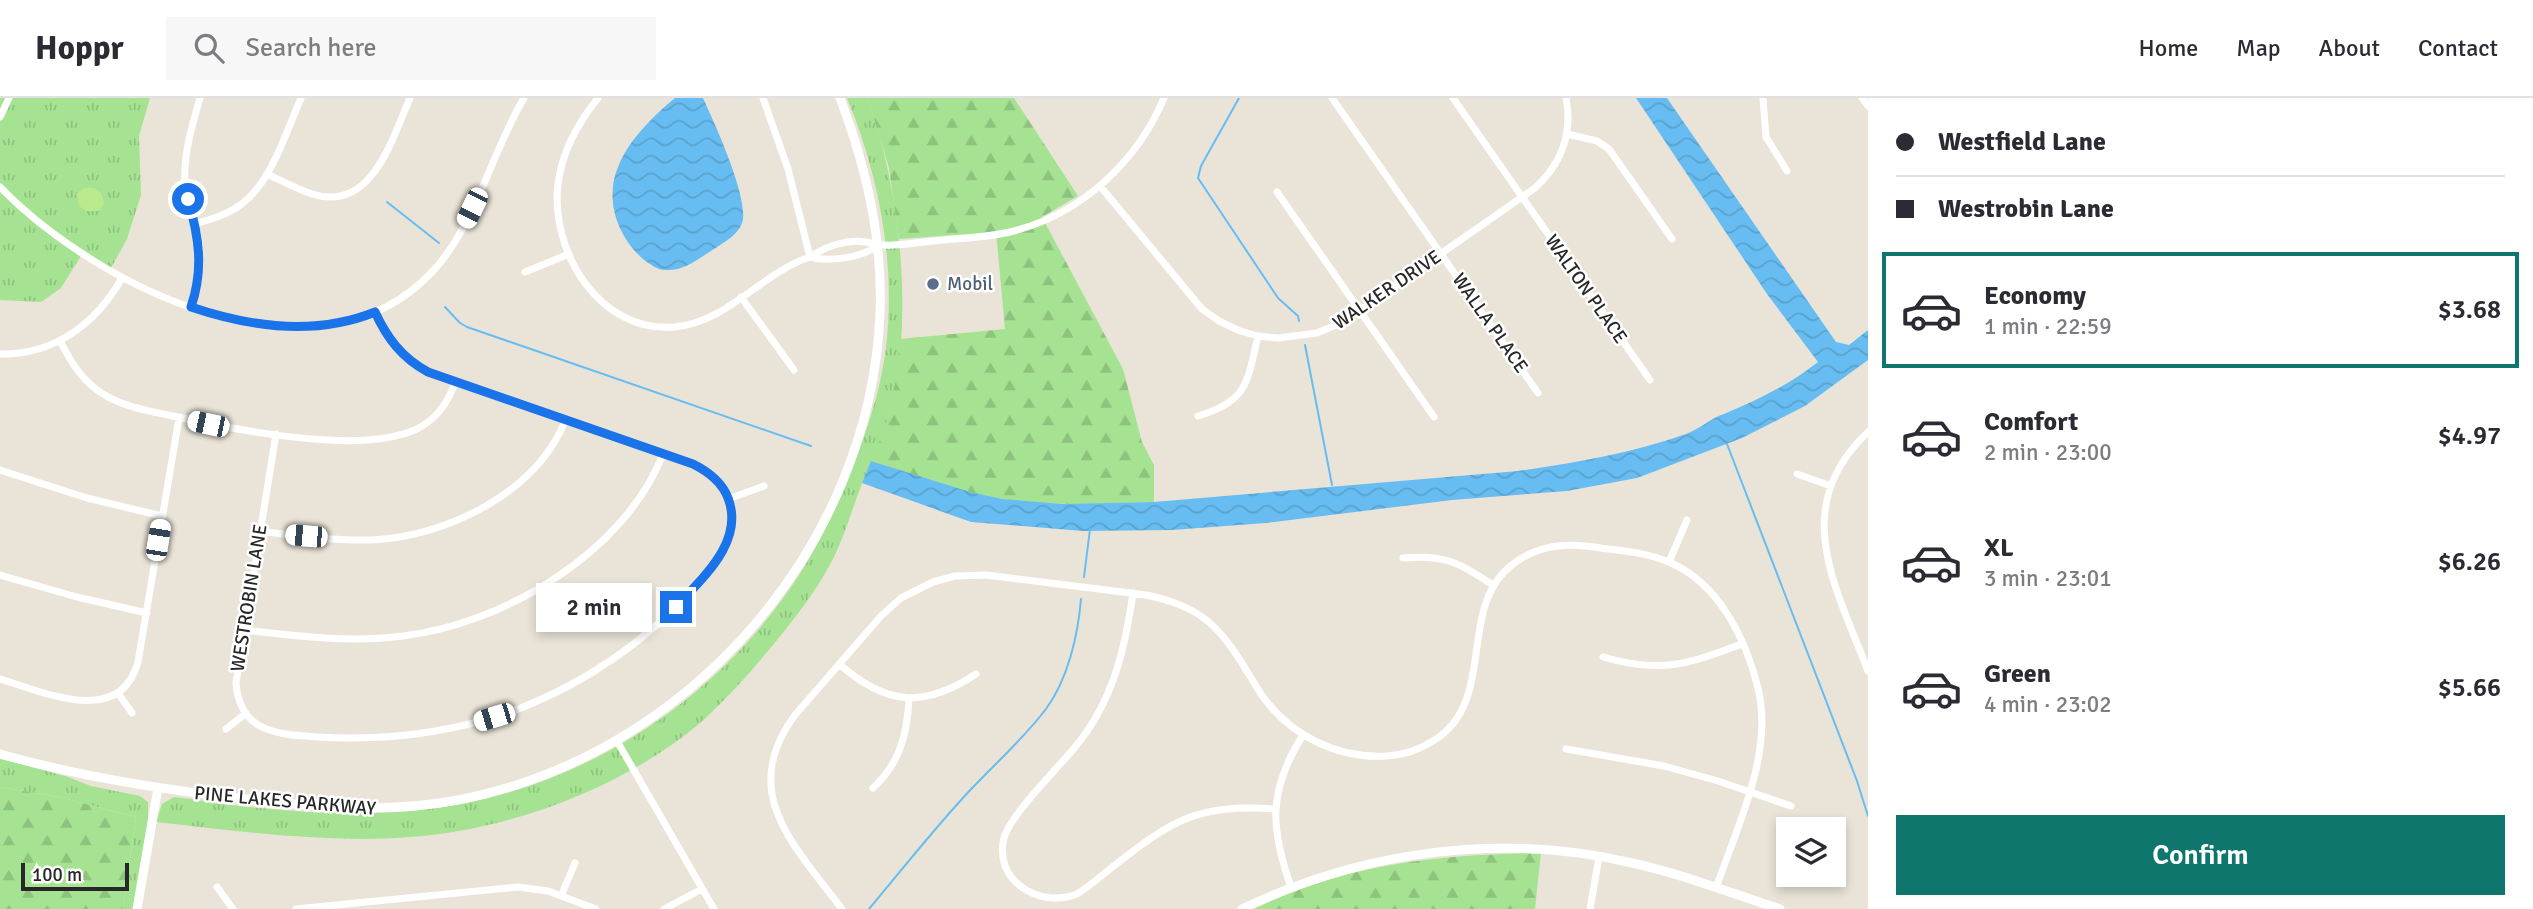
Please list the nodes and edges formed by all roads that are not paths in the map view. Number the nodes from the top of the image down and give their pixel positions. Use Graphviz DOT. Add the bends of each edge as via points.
graph roads {
  1 [pos="9,98"];
  2 [pos="200,98"];
  3 [pos="301,98"];
  4 [pos="410,98"];
  5 [pos="524,98"];
  6 [pos="598,98"];
  7 [pos="762,98"];
  8 [pos="840,98"];
  9 [pos="1164,98"];
  10 [pos="1332,98"];
  11 [pos="1453,98"];
  12 [pos="1566,98"];
  13 [pos="1763,98"];
  14 [pos="1863,98"];
  15 [pos="1868,106"];
  16 [pos="0,117"];
  17 [pos="1567,134"];
  18 [pos="1787,171"];
  19 [pos="267,174"];
  20 [pos="1100,186"];
  21 [pos="0,187"];
  22 [pos="1277,192"];
  23 [pos="1522,197"];
  24 [pos="195,224"];
  25 [pos="1672,239"];
  26 [pos="877,246"];
  27 [pos="569,254"];
  28 [pos="1441,254"];
  29 [pos="810,257"];
  30 [pos="525,272"];
  31 [pos="122,278"];
  32 [pos="741,297"];
  33 [pos="191,307"];
  34 [pos="1360,310"];
  35 [pos="375,312"];
  36 [pos="1258,336"];
  37 [pos="60,341"];
  38 [pos="0,354"];
  39 [pos="794,370"];
  40 [pos="1650,380"];
  41 [pos="455,383"];
  42 [pos="1538,393"];
  43 [pos="1198,416"];
  44 [pos="1434,417"];
  45 [pos="179,418"];
  46 [pos="565,421"];
  47 [pos="1868,432"];
  48 [pos="276,434"];
  49 [pos="663,454"];
  50 [pos="0,470"];
  51 [pos="1797,474"];
  52 [pos="764,486"];
  53 [pos="1831,486"];
  54 [pos="728,499"];
  55 [pos="162,516"];
  56 [pos="1687,520"];
  57 [pos="260,531"];
  58 [pos="1403,558"];
  59 [pos="1669,562"];
  60 [pos="0,575"];
  61 [pos="1493,585"];
  62 [pos="1133,593"];
  63 [pos="146,613"];
  64 [pos="244,630"];
  65 [pos="1742,644"];
  66 [pos="1603,657"];
  67 [pos="839,664"];
  68 [pos="1868,671"];
  69 [pos="976,674"];
  70 [pos="0,679"];
  71 [pos="118,693"];
  72 [pos="909,699"];
  73 [pos="132,713"];
  74 [pos="245,714"];
  75 [pos="226,729"];
  76 [pos="1303,735"];
  77 [pos="617,741"];
  78 [pos="1566,749"];
  79 [pos="0,754"];
  80 [pos="158,788"];
  81 [pos="873,788"];
  82 [pos="1749,791"];
  83 [pos="1791,806"];
  84 [pos="1275,809"];
  85 [pos="1599,857"];
  86 [pos="575,863"];
  87 [pos="217,887"];
  88 [pos="1292,887"];
  89 [pos="1716,888"];
  90 [pos="702,889"];
  91 [pos="561,896"];
  92 [pos="583,907"];
  93 [pos="137,909"];
  94 [pos="233,909"];
  95 [pos="296,909"];
  96 [pos="596,909"];
  97 [pos="664,909"];
  98 [pos="714,909"];
  99 [pos="842,909"];
  100 [pos="1242,909"];
  101 [pos="1590,909"];
  102 [pos="1780,909"];
  1 -- 16 [label="street"];
  2 -- 24 [label="street" via="185,160 186,190"];
  3 -- 19 [label="street"];
  4 -- 19 [label="street" via="379,167 357,189 341,196 321,196"];
  5 -- 35 [label="street" via="449,250 419,284"];
  6 -- 27 [label="street" via="572,135 559,177 558,215"];
  7 -- 29 [label="street" via="791,178"];
  8 -- 26 [label="street, PINE LAKES PARKWAY" via="863,167"];
  9 -- 20 [label="street" via="1137,147"];
  10 -- 28 [label="street, WALLA PLACE"];
  11 -- 23 [label="street, WALTON PLACE"];
  12 -- 17 [label="street, WALKER DRIVE"];
  13 -- 18 [label="street" via="1766,137"];
  14 -- 15 [label="street"];
  17 -- 23 [label="street, WALKER DRIVE" via="1553,168"];
  17 -- 25 [label="street" via="1609,149"];
  19 -- 24 [label="street" via="244,203"];
  20 -- 26 [label="street" via="1055,216 1010,232"];
  20 -- 36 [label="street, WALKER DRIVE" via="1202,309 1226,325"];
  21 -- 31 [label="street" via="52,234"];
  22 -- 34 [label="street"];
  23 -- 28 [label="street, WALKER DRIVE"];
  23 -- 40 [label="street, WALTON PLACE"];
  24 -- 33 [label="street" via="200,270"];
  26 -- 29 [label="street" via="861,254"];
  26 -- 29 [label="street" via="845,243"];
  26 -- 77 [label="street, PINE LAKES PARKWAY" via="880,312 870,391 851,458 819,531 773,604 737,647 675,702"];
  27 -- 30 [label="street"];
  27 -- 32 [label="street" via="601,302 646,325 696,323"];
  28 -- 34 [label="street, WALKER DRIVE"];
  28 -- 42 [label="street, WALLA PLACE"];
  29 -- 32 [label="street"];
  31 -- 33 [label="street"];
  31 -- 37 [label="street" via="96,315"];
  32 -- 39 [label="street"];
  33 -- 35 [label="street" via="296,327 333,324"];
  34 -- 36 [label="street, WALKER DRIVE" via="1317,333"];
  34 -- 44 [label="street"];
  35 -- 41 [label="street" via="405,357"];
  36 -- 43 [label="street" via="1240,394 1227,405"];
  37 -- 38 [label="street" via="33,351"];
  37 -- 45 [label="street" via="80,375 100,392 127,405"];
  41 -- 46 [label="street"];
  41 -- 48 [label="street" via="442,409 408,432 359,440"];
  45 -- 48 [label="street"];
  45 -- 55 [label="street"];
  46 -- 49 [label="street"];
  46 -- 57 [label="street" via="551,449 519,481 485,506 444,525 375,540"];
  47 -- 53 [label="street" via="1847,455"];
  48 -- 57 [label="street, WESTROBIN LANE"];
  49 -- 54 [label="street" via="707,471"];
  49 -- 64 [label="street" via="637,499 597,544 554,579 497,610 453,626 391,638"];
  50 -- 55 [label="street"];
  51 -- 53 [label="street"];
  52 -- 54 [label="street"];
  53 -- 68 [label="street" via="1824,520 1826,558"];
  54 -- 74 [label="street" via="732,520 727,543 676,607 607,664 530,704 454,728 376,738 276,733"];
  55 -- 63 [label="street"];
  56 -- 59 [label="street"];
  57 -- 64 [label="street, WESTROBIN LANE"];
  58 -- 61 [label="street" via="1452,561"];
  59 -- 61 [label="street" via="1630,551 1556,545 1523,557"];
  59 -- 65 [label="street" via="1716,598"];
  60 -- 63 [label="street"];
  61 -- 76 [label="street" via="1482,610 1470,692 1458,716 1438,738 1411,752 1381,757 1332,748"];
  62 -- 67 [label="street" via="986,575 943,579 922,586 892,606"];
  62 -- 76 [label="street" via="1170,600 1208,622 1232,648 1268,704"];
  62 -- 84 [label="street" via="1123,652 1104,703 1083,737 1007,831 1002,855 1011,880 1032,897 1062,900 1184,818 1226,807"];
  63 -- 71 [label="street" via="135,672"];
  64 -- 74 [label="street, WESTROBIN LANE" via="236,683"];
  65 -- 66 [label="street" via="1668,667"];
  65 -- 82 [label="street" via="1758,687 1762,719 1760,750"];
  67 -- 72 [label="street" via="874,690"];
  67 -- 99 [label="street" via="784,730 774,753 771,784 781,824"];
  69 -- 72 [label="street" via="947,691"];
  70 -- 71 [label="street" via="83,701"];
  71 -- 73 [label="street"];
  72 -- 81 [label="street" via="900,751"];
  74 -- 75 [label="street"];
  76 -- 84 [label="street" via="1282,775"];
  77 -- 80 [label="street, PINE LAKES PARKWAY" via="522,784 413,807 318,807"];
  77 -- 90 [label="street"];
  78 -- 82 [label="street" via="1664,766"];
  79 -- 80 [label="street, PINE LAKES PARKWAY"];
  80 -- 93 [label="street"];
  82 -- 83 [label="street"];
  82 -- 89 [label="street"];
  84 -- 88 [label="street" via="1278,847"];
  85 -- 88 [label="street" via="1532,849 1445,851 1354,867"];
  85 -- 89 [label="street"];
  85 -- 101 [label="street"];
  86 -- 91 [label="street"];
  87 -- 94 [label="street"];
  88 -- 100 [label="street"];
  89 -- 102 [label="street"];
  90 -- 97 [label="street"];
  90 -- 98 [label="street"];
  91 -- 92 [label="street"];
  91 -- 95 [label="street" via="534,888 499,887"];
  92 -- 96 [label="street"];
}
